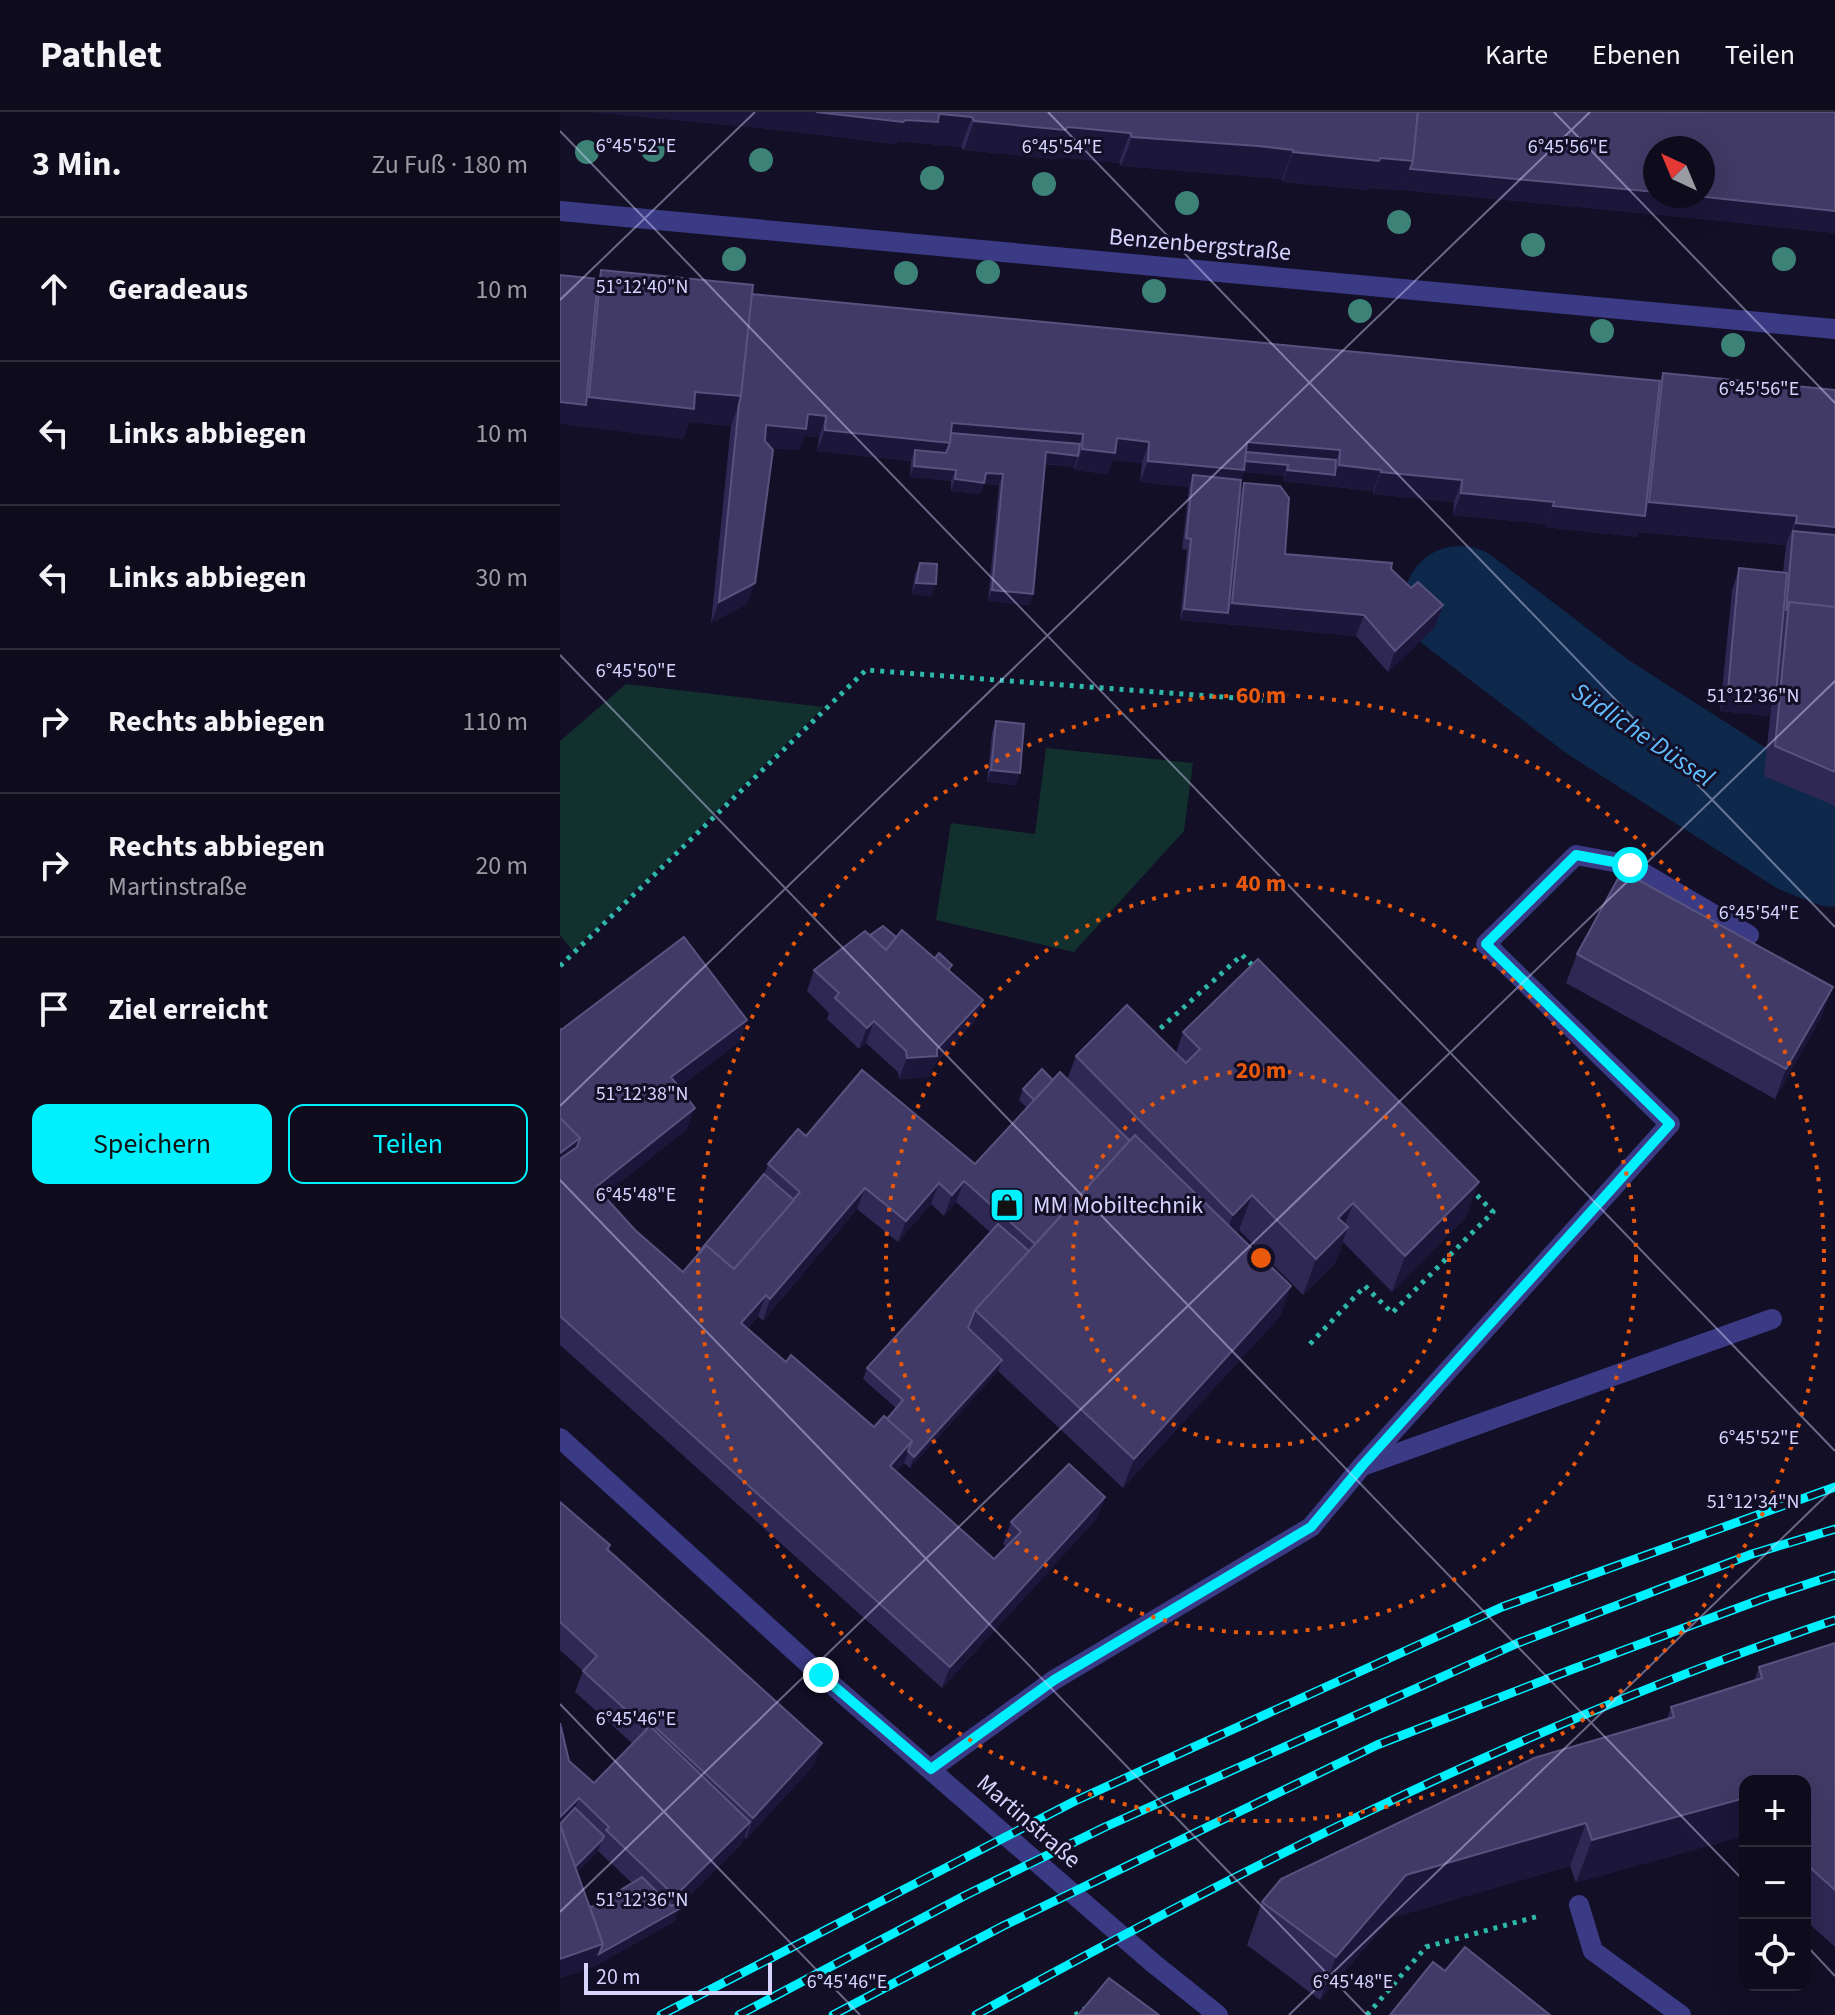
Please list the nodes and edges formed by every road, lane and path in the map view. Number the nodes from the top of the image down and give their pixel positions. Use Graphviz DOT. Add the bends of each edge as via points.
graph roads {
  1 [pos="560,211"];
  2 [pos="1835,329"];
  3 [pos="1275,701"];
  4 [pos="1749,935"];
  5 [pos="560,966"];
  6 [pos="1264,978"];
  7 [pos="1143,1043"];
  8 [pos="1471,1189"];
  9 [pos="1772,1319"];
  10 [pos="1310,1344"];
  11 [pos="560,1438"];
  12 [pos="1362,1466"];
  13 [pos="931,1769"];
  14 [pos="1579,1905"];
  15 [pos="1218,2015"];
  16 [pos="1367,2015"];
  17 [pos="1681,2015"];
  1 -- 2 [label="street, Benzenbergstraße"];
  3 -- 5 [label="path" via="866,670"];
  4 -- 12 [label="street" via="1630,865 1576,855 1486,944 1670,1124"];
  6 -- 7 [label="path" via="1242,955"];
  8 -- 10 [label="path" via="1493,1212 1392,1313 1365,1286"];
  9 -- 12 [label="street"];
  11 -- 13 [label="street, Martinstraße"];
  12 -- 13 [label="street" via="1311,1527 1054,1680"];
  13 -- 15 [label="street, Martinstraße"];
  14 -- 16 [label="path" via="1426,1947"];
  14 -- 17 [label="street" via="1593,1951"];
}
